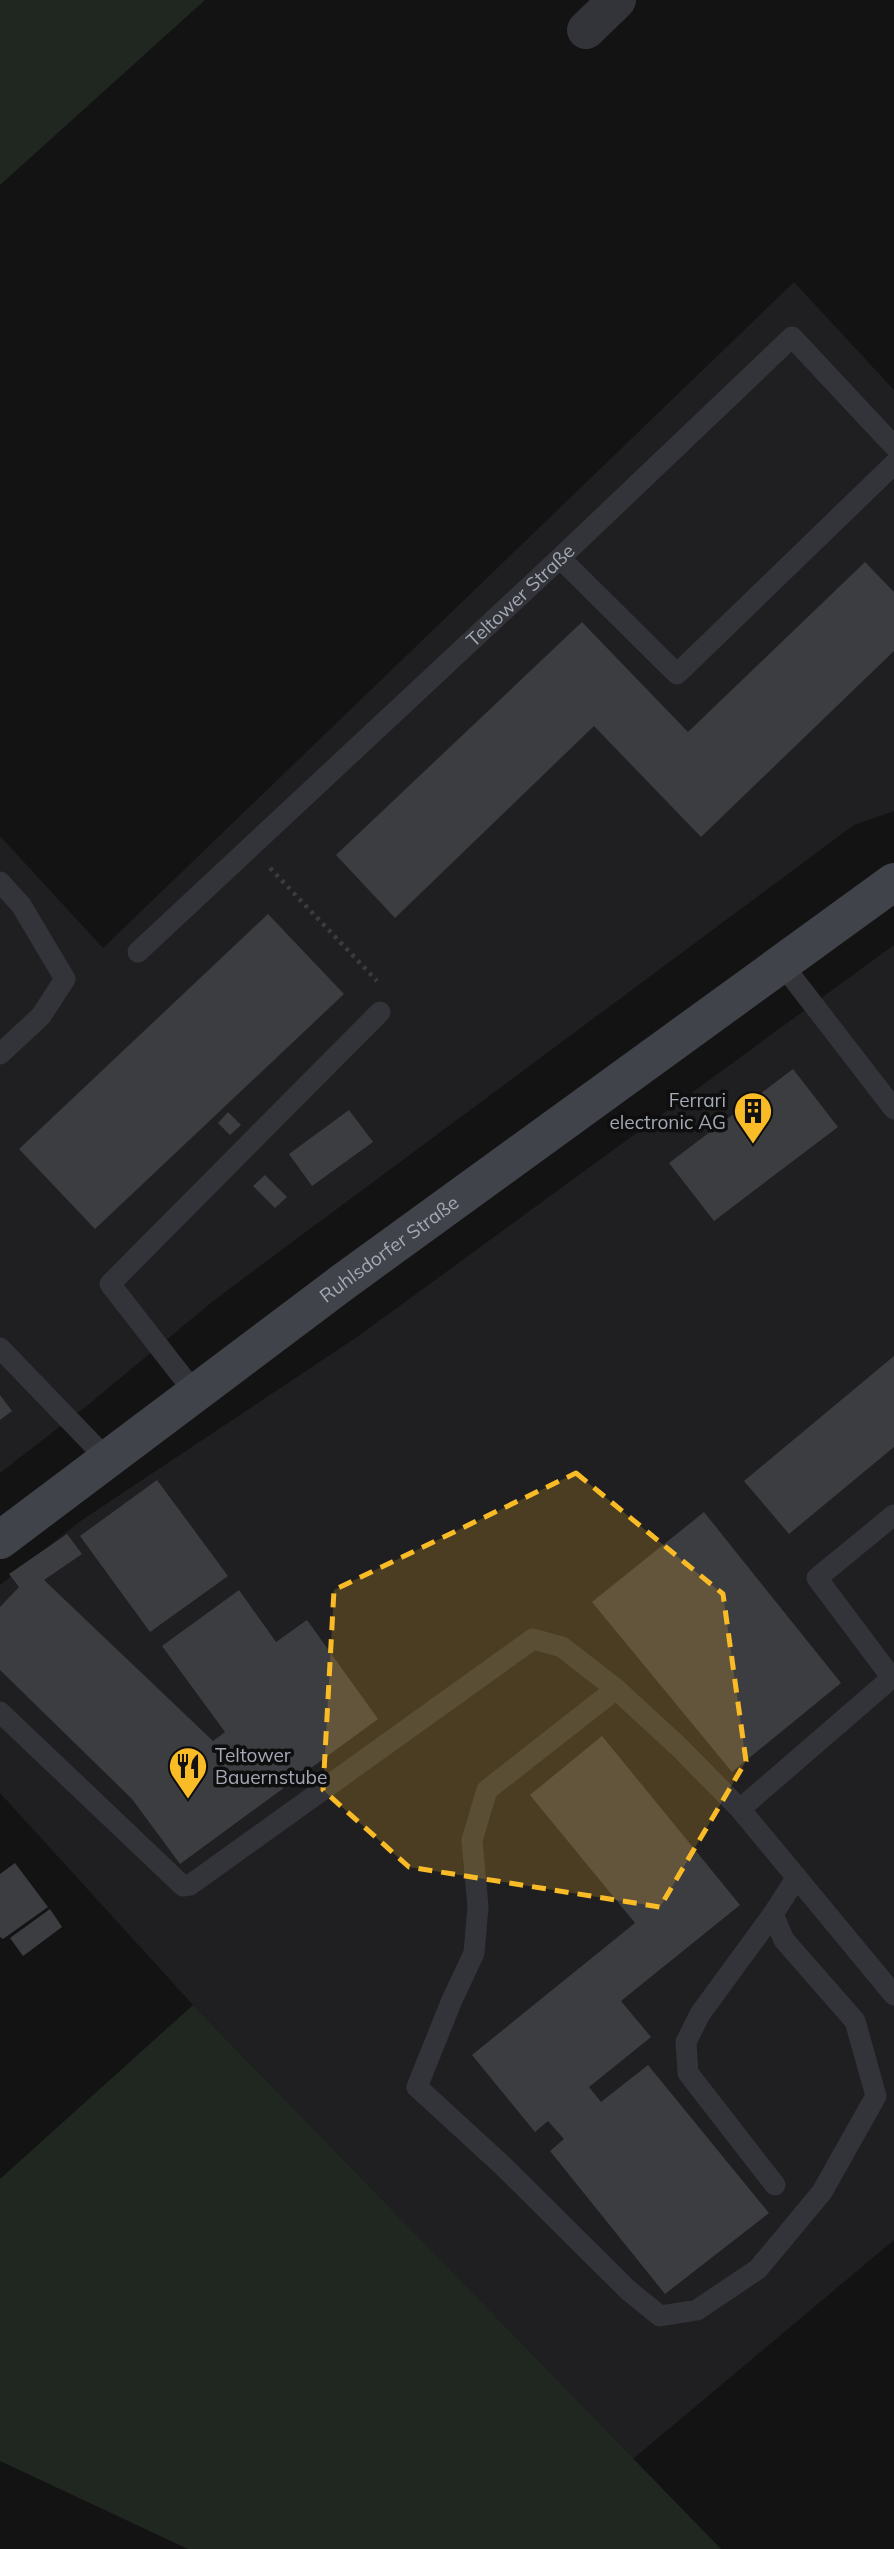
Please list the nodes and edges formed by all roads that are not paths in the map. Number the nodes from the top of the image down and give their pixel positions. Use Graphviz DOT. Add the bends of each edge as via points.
graph roads {
  1 [pos="617,0"];
  2 [pos="586,30"];
  3 [pos="894,446"];
  4 [pos="894,464"];
  5 [pos="560,558"];
  6 [pos="0,882"];
  7 [pos="894,882"];
  8 [pos="138,952"];
  9 [pos="782,964"];
  10 [pos="380,1012"];
  11 [pos="0,1054"];
  12 [pos="894,1109"];
  13 [pos="0,1348"];
  14 [pos="195,1393"];
  15 [pos="106,1458"];
  16 [pos="894,1514"];
  17 [pos="0,1540"];
  18 [pos="893,1677"];
  19 [pos="616,1689"];
  20 [pos="0,1712"];
  21 [pos="740,1809"];
  22 [pos="797,1877"];
  23 [pos="773,1914"];
  24 [pos="894,1995"];
  25 [pos="775,2185"];
  1 -- 2 [label="street"];
  3 -- 5 [label="lane, Teltower Straße" via="792,337"];
  4 -- 5 [label="lane" via="677,674"];
  5 -- 8 [label="lane, Teltower Straße"];
  6 -- 11 [label="lane" via="21,905 65,979 41,1016"];
  7 -- 9 [label="main road, Ruhlsdorfer Straße"];
  9 -- 12 [label="lane"];
  9 -- 14 [label="main road, Ruhlsdorfer Straße"];
  10 -- 14 [label="lane" via="110,1284"];
  13 -- 15 [label="lane"];
  14 -- 15 [label="main road, Ruhlsdorfer Straße"];
  15 -- 17 [label="main road, Ruhlsdorfer Straße"];
  16 -- 18 [label="lane" via="817,1578"];
  18 -- 21 [label="lane"];
  19 -- 20 [label="lane" via="562,1647 533,1639 183,1886"];
  19 -- 21 [label="lane"];
  19 -- 23 [label="lane" via="487,1790 472,1840 478,1907 474,1954 417,2087 660,2316 697,2310 758,2269 822,2192 876,2096 855,2021 784,1940"];
  21 -- 22 [label="lane"];
  22 -- 23 [label="lane"];
  22 -- 24 [label="lane"];
  23 -- 25 [label="lane" via="700,2014 686,2042 688,2073"];
}
